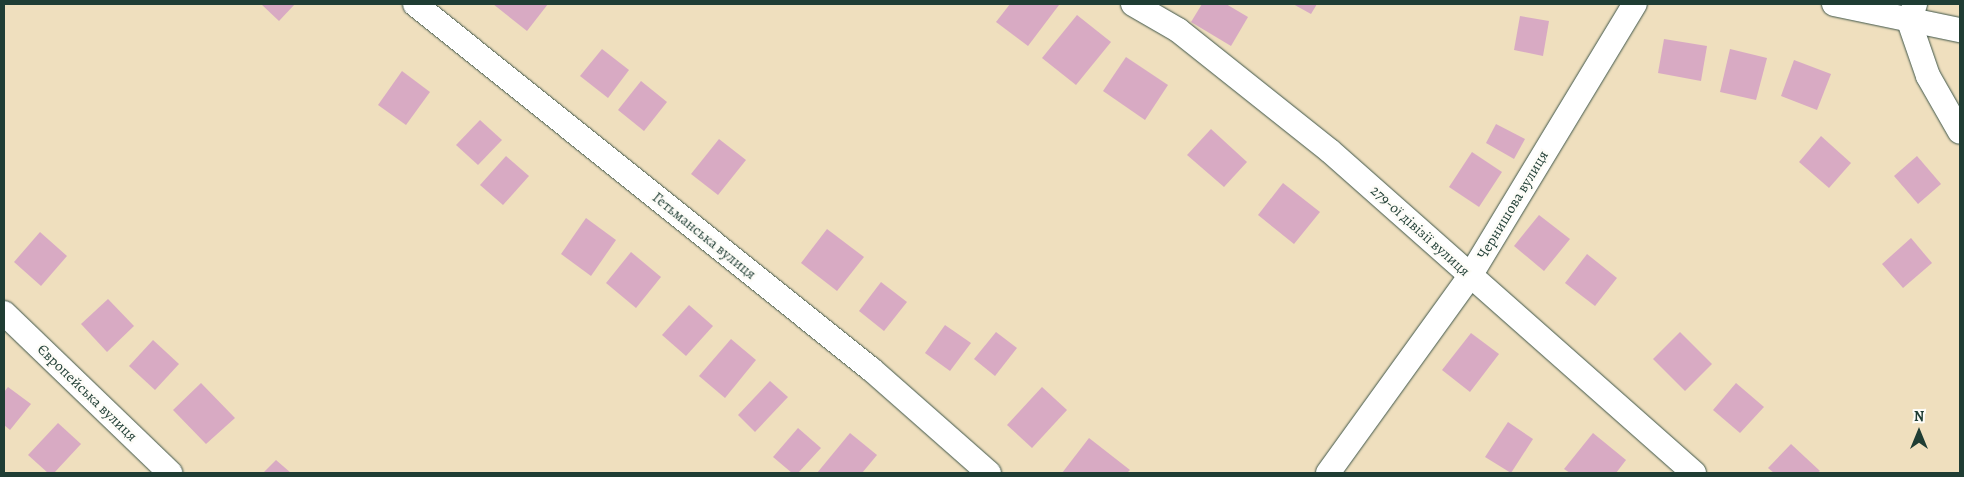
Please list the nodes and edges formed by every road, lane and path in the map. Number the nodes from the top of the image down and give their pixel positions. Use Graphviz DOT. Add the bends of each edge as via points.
graph roads {
  1 [pos="415,4"];
  2 [pos="1133,4"];
  3 [pos="1635,4"];
  4 [pos="1834,4"];
  5 [pos="1912,13"];
  6 [pos="1960,30"];
  7 [pos="1960,132"];
  8 [pos="1470,276"];
  9 [pos="4,313"];
  10 [pos="170,473"];
  11 [pos="989,473"];
  12 [pos="1328,473"];
  13 [pos="1694,473"];
  1 -- 11 [label="street, Гетьманська вулиця" via="872,370"];
  2 -- 8 [label="street, 279-ої дівізії вулиця" via="1178,30 1330,151"];
  3 -- 8 [label="street, Чернишова вулиця"];
  4 -- 5 [label="street"];
  5 -- 6 [label="street"];
  5 -- 7 [label="street" via="1928,76"];
  8 -- 12 [label="street, Чернишова вулиця"];
  8 -- 13 [label="street, 279-ої дівізії вулиця"];
  9 -- 10 [label="street, Європейська вулиця"];
}
